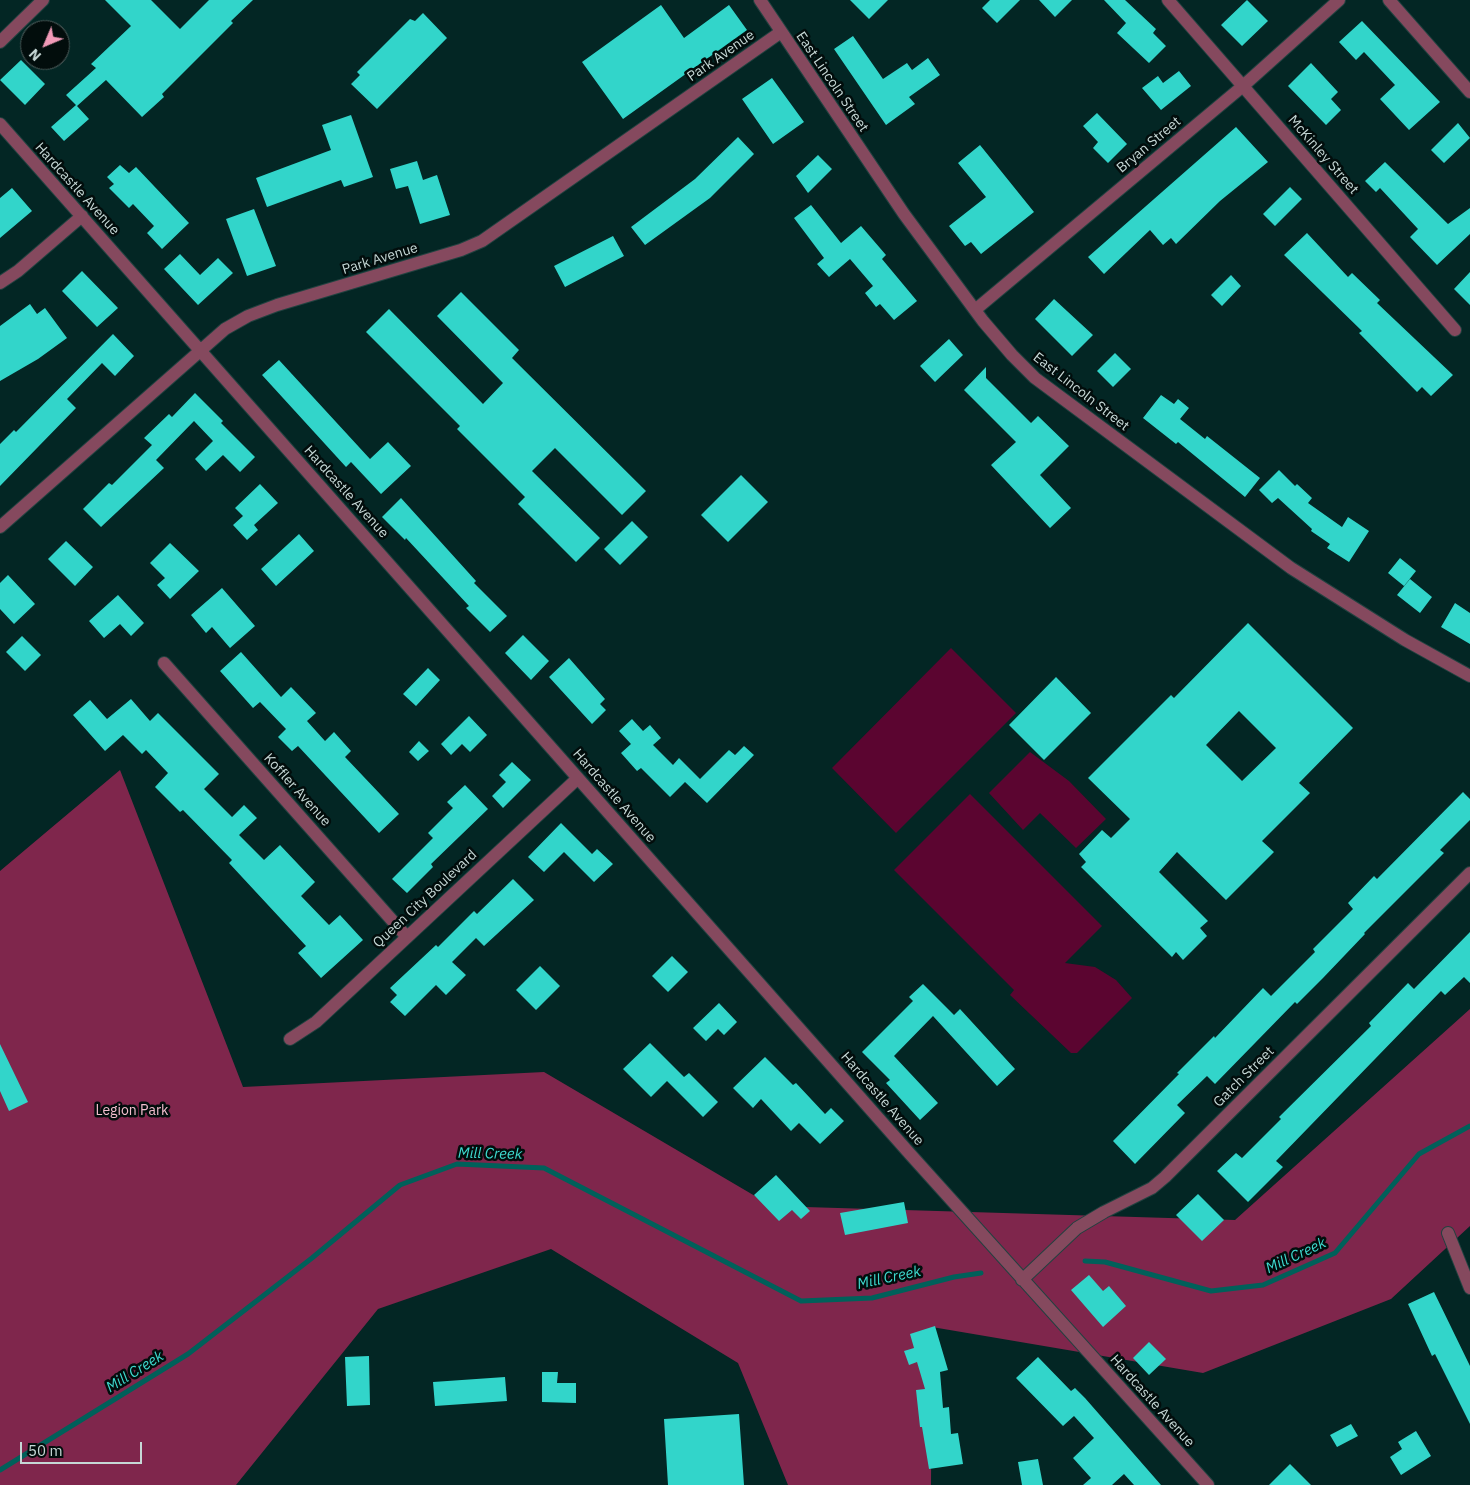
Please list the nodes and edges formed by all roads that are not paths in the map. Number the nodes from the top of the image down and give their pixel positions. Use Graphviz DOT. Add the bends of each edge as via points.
graph roads {
  1 [pos="43,0"];
  2 [pos="760,0"];
  3 [pos="1168,0"];
  4 [pos="1339,0"];
  5 [pos="1389,0"];
  6 [pos="781,32"];
  7 [pos="0,42"];
  8 [pos="1243,86"];
  9 [pos="1470,92"];
  10 [pos="0,124"];
  11 [pos="82,216"];
  12 [pos="0,283"];
  13 [pos="975,310"];
  14 [pos="1455,330"];
  15 [pos="199,351"];
  16 [pos="0,527"];
  17 [pos="164,663"];
  18 [pos="1470,676"];
  19 [pos="578,778"];
  20 [pos="1470,873"];
  21 [pos="406,936"];
  22 [pos="290,1039"];
  23 [pos="1448,1233"];
  24 [pos="1022,1280"];
  25 [pos="1470,1288"];
  26 [pos="1208,1485"];
  1 -- 7 [label="street"];
  2 -- 6 [label="street, East Lincoln Street"];
  3 -- 8 [label="street, McKinley Street"];
  4 -- 8 [label="street, Bryan Street"];
  5 -- 9 [label="street"];
  6 -- 13 [label="street, East Lincoln Street" via="898,206"];
  6 -- 15 [label="street, Park Avenue" via="482,241 258,312 225,329"];
  8 -- 13 [label="street, Bryan Street"];
  8 -- 14 [label="street, McKinley Street"];
  10 -- 11 [label="street, Hardcastle Avenue"];
  11 -- 12 [label="street"];
  11 -- 15 [label="street, Hardcastle Avenue"];
  13 -- 18 [label="street, East Lincoln Street" via="1035,378 1230,524 1318,586"];
  15 -- 16 [label="street, Park Avenue"];
  15 -- 19 [label="street, Hardcastle Avenue"];
  17 -- 21 [label="street, Koffler Avenue"];
  19 -- 21 [label="street, Queen City Boulevard"];
  19 -- 24 [label="street, Hardcastle Avenue"];
  20 -- 24 [label="street, Gatch Street" via="1165,1178 1077,1228"];
  21 -- 22 [label="street, Queen City Boulevard" via="316,1022"];
  23 -- 25 [label="street"];
  24 -- 26 [label="street, Hardcastle Avenue"];
}
